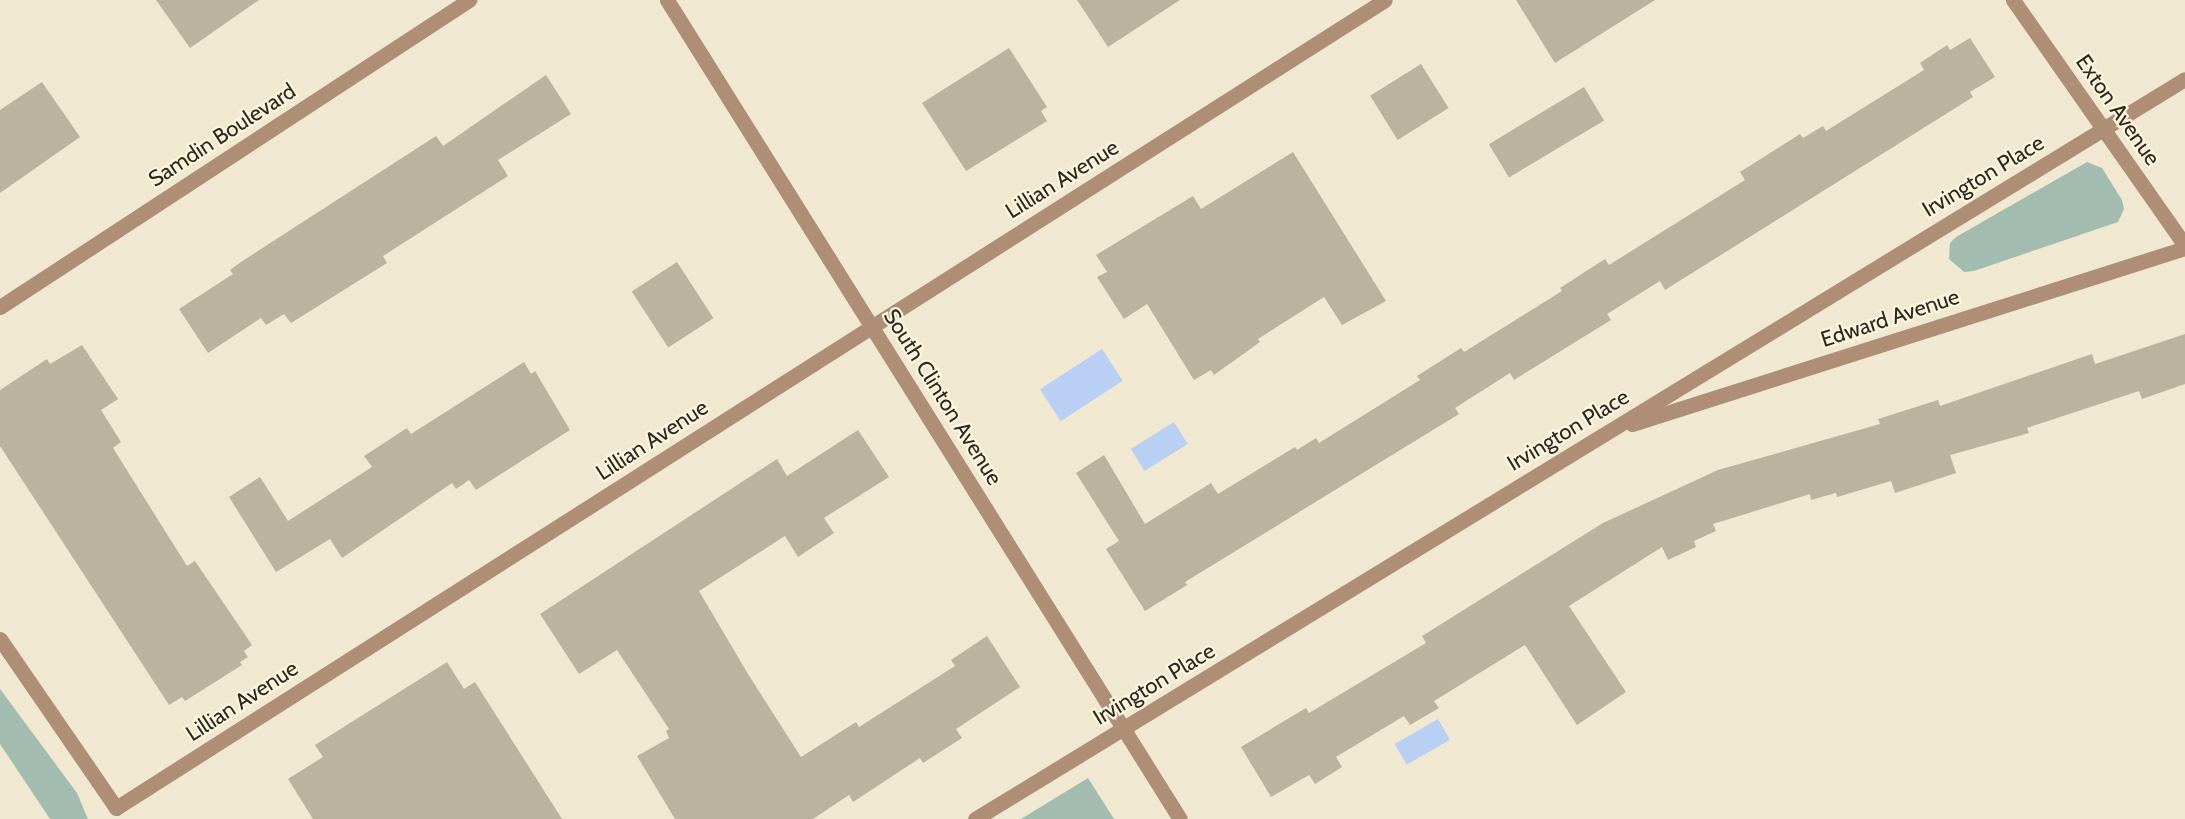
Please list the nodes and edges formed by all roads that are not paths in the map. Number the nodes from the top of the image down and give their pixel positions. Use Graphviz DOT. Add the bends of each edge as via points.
graph roads {
  1 [pos="469,0"];
  2 [pos="667,0"];
  3 [pos="1385,0"];
  4 [pos="2013,0"];
  5 [pos="2185,79"];
  6 [pos="2103,129"];
  7 [pos="2185,247"];
  8 [pos="0,307"];
  9 [pos="872,327"];
  10 [pos="1609,431"];
  11 [pos="0,639"];
  12 [pos="1124,729"];
  13 [pos="975,819"];
  14 [pos="1180,819"];
  1 -- 8 [label="street, Samdin Boulevard"];
  2 -- 9 [label="street, South Clinton Avenue"];
  3 -- 9 [label="street, Lillian Avenue"];
  4 -- 6 [label="street, Exton Avenue"];
  5 -- 6 [label="street, Irvington Place"];
  6 -- 7 [label="street, Exton Avenue"];
  6 -- 10 [label="street, Irvington Place"];
  7 -- 10 [label="street, Edward Avenue"];
  9 -- 11 [label="street, Lillian Avenue" via="116,808"];
  9 -- 12 [label="street, South Clinton Avenue"];
  10 -- 12 [label="street, Irvington Place"];
  12 -- 13 [label="street, Irvington Place"];
  12 -- 14 [label="street, South Clinton Avenue"];
}
